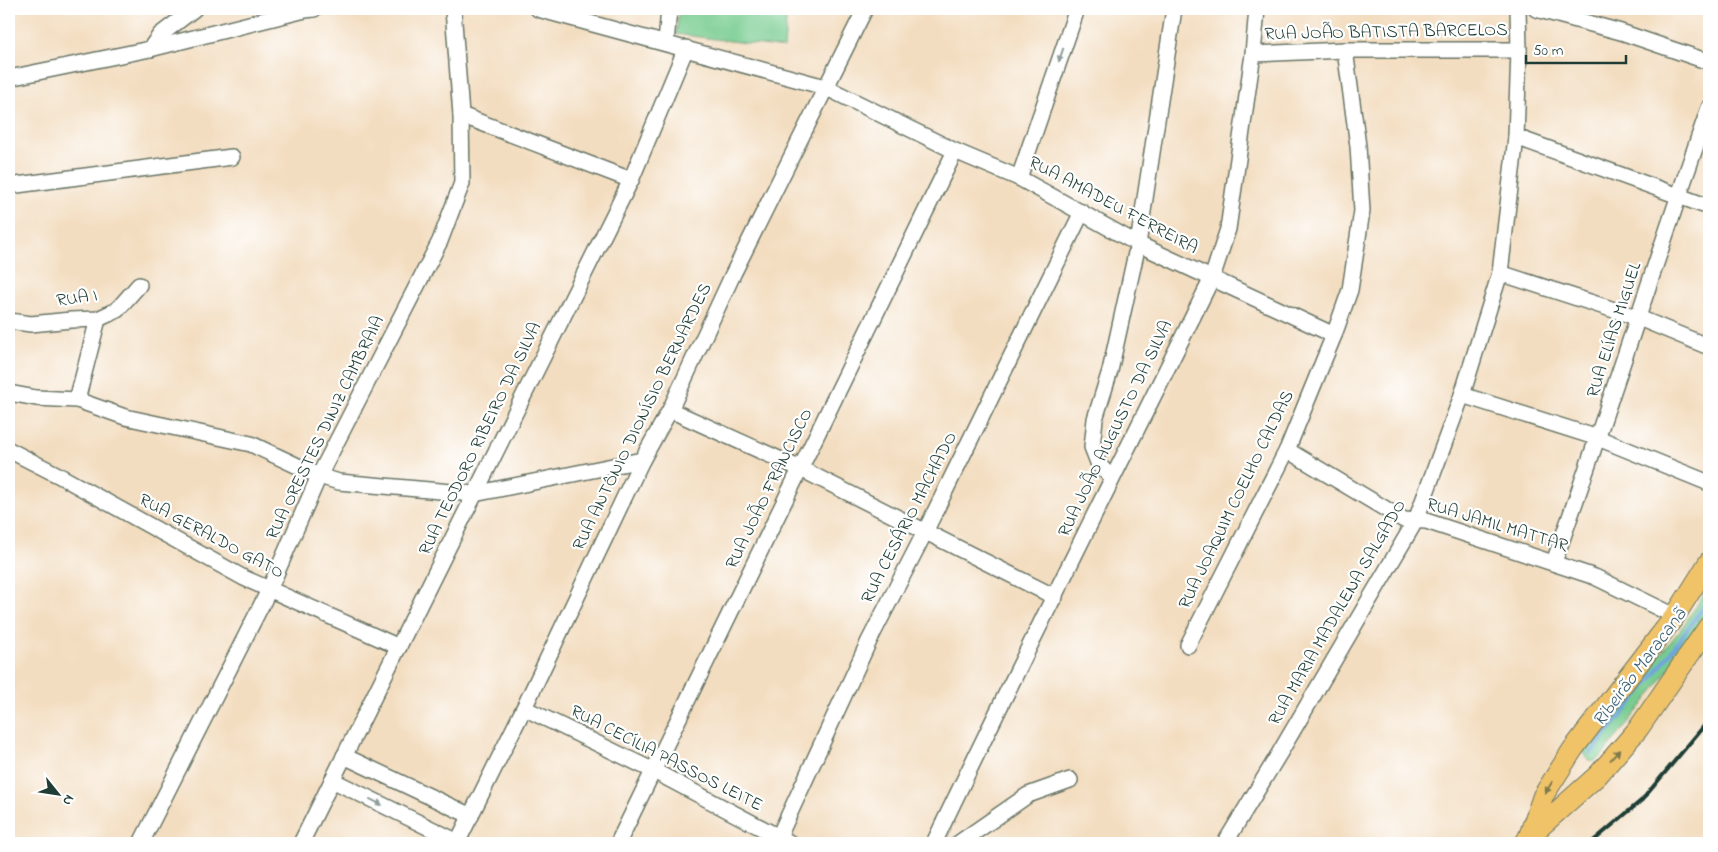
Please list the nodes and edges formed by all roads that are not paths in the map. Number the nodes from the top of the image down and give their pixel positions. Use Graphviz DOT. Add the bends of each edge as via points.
graph roads {
  1 [pos="194,9"];
  2 [pos="314,9"];
  3 [pos="454,9"];
  4 [pos="538,9"];
  5 [pos="669,9"];
  6 [pos="866,9"];
  7 [pos="1076,9"];
  8 [pos="1174,9"];
  9 [pos="1258,9"];
  10 [pos="1518,9"];
  11 [pos="1536,9"];
  12 [pos="666,43"];
  13 [pos="686,48"];
  14 [pos="150,50"];
  15 [pos="1345,50"];
  16 [pos="1519,50"];
  17 [pos="1253,54"];
  18 [pos="1709,62"];
  19 [pos="9,78"];
  20 [pos="825,88"];
  21 [pos="1709,108"];
  22 [pos="461,115"];
  23 [pos="1516,137"];
  24 [pos="955,152"];
  25 [pos="232,158"];
  26 [pos="1019,178"];
  27 [pos="631,180"];
  28 [pos="9,186"];
  29 [pos="1678,196"];
  30 [pos="1709,207"];
  31 [pos="1082,212"];
  32 [pos="1138,244"];
  33 [pos="1500,273"];
  34 [pos="1212,278"];
  35 [pos="139,285"];
  36 [pos="1639,318"];
  37 [pos="98,319"];
  38 [pos="9,321"];
  39 [pos="1334,335"];
  40 [pos="1709,347"];
  41 [pos="9,393"];
  42 [pos="1462,395"];
  43 [pos="77,400"];
  44 [pos="670,410"];
  45 [pos="1598,438"];
  46 [pos="9,450"];
  47 [pos="1287,450"];
  48 [pos="642,460"];
  49 [pos="801,469"];
  50 [pos="320,476"];
  51 [pos="1112,478"];
  52 [pos="1709,483"];
  53 [pos="474,494"];
  54 [pos="1416,520"];
  55 [pos="925,532"];
  56 [pos="1554,562"];
  57 [pos="1709,562"];
  58 [pos="268,590"];
  59 [pos="1055,597"];
  60 [pos="1675,616"];
  61 [pos="1709,626"];
  62 [pos="1188,645"];
  63 [pos="399,647"];
  64 [pos="524,708"];
  65 [pos="1573,749"];
  66 [pos="344,756"];
  67 [pos="654,771"];
  68 [pos="1598,775"];
  69 [pos="332,780"];
  70 [pos="1070,780"];
  71 [pos="471,816"];
  72 [pos="1527,840"];
  73 [pos="782,841"];
  74 [pos="458,842"];
  75 [pos="141,843"];
  76 [pos="301,843"];
  77 [pos="618,843"];
  78 [pos="934,843"];
  79 [pos="959,843"];
  80 [pos="1225,843"];
  1 -- 14 [label="street" via="160,35"];
  2 -- 14 [label="street"];
  3 -- 22 [label="street, RUA ORESTES DINIZ CAMBRAIA"];
  4 -- 12 [label="street, RUA AMADEU FERREIRA"];
  5 -- 12 [label="street"];
  6 -- 20 [label="street, RUA ANTÔNIO DIONÍSIO BERNARDES"];
  7 -- 26 [label="street, one-way"];
  8 -- 32 [label="street"];
  9 -- 17 [label="street, RUA JOÃO AUGUSTO DA SILVA"];
  10 -- 16 [label="street, RUA MARIA MADALENA SALGADO"];
  11 -- 18 [label="street" via="1621,32"];
  12 -- 13 [label="street, RUA AMADEU FERREIRA"];
  13 -- 20 [label="street, RUA AMADEU FERREIRA"];
  13 -- 27 [label="street, RUA TEODORO RIBEIRO DA SILVA"];
  14 -- 19 [label="street"];
  15 -- 16 [label="street, RUA JOÃO BATISTA BARCELOS"];
  15 -- 17 [label="street, RUA JOÃO BATISTA BARCELOS"];
  15 -- 39 [label="street, RUA JOAQUIM COELHO CALDAS" via="1358,146 1362,211 1350,290"];
  16 -- 23 [label="street, RUA MARIA MADALENA SALGADO"];
  17 -- 34 [label="street, RUA JOÃO AUGUSTO DA SILVA" via="1228,229"];
  20 -- 24 [label="street, RUA AMADEU FERREIRA"];
  20 -- 44 [label="street, RUA ANTÔNIO DIONÍSIO BERNARDES"];
  21 -- 29 [label="street, RUA ELÍAS MIGUEL"];
  22 -- 27 [label="street"];
  22 -- 50 [label="street, RUA ORESTES DINIZ CAMBRAIA" via="462,183 440,241"];
  23 -- 29 [label="street"];
  23 -- 33 [label="street, RUA MARIA MADALENA SALGADO"];
  24 -- 26 [label="street, RUA AMADEU FERREIRA"];
  24 -- 49 [label="street, RUA JOÃO FRANCISCO"];
  25 -- 28 [label="street"];
  26 -- 31 [label="street, RUA AMADEU FERREIRA"];
  27 -- 53 [label="street, RUA TEODORO RIBEIRO DA SILVA"];
  29 -- 30 [label="street"];
  29 -- 36 [label="street, RUA ELÍAS MIGUEL"];
  31 -- 32 [label="street, RUA AMADEU FERREIRA"];
  31 -- 55 [label="street, RUA CESÁRIO MACHADO"];
  32 -- 34 [label="street, RUA AMADEU FERREIRA"];
  32 -- 51 [label="street" via="1092,447 1099,465"];
  33 -- 36 [label="street"];
  33 -- 42 [label="street, RUA MARIA MADALENA SALGADO"];
  34 -- 39 [label="street, RUA AMADEU FERREIRA"];
  34 -- 51 [label="street, RUA JOÃO AUGUSTO DA SILVA"];
  35 -- 37 [label="street, RUA I" via="116,310"];
  36 -- 40 [label="street"];
  36 -- 45 [label="street, RUA ELÍAS MIGUEL"];
  37 -- 38 [label="street, RUA I" via="31,324"];
  37 -- 43 [label="street"];
  39 -- 47 [label="street, RUA JOAQUIM COELHO CALDAS"];
  41 -- 43 [label="street"];
  42 -- 45 [label="street"];
  42 -- 54 [label="street, RUA MARIA MADALENA SALGADO"];
  43 -- 50 [label="street" via="125,417 251,444"];
  44 -- 48 [label="street, RUA ANTÔNIO DIONÍSIO BERNARDES"];
  44 -- 49 [label="street"];
  45 -- 52 [label="street"];
  45 -- 56 [label="street, RUA ELÍAS MIGUEL"];
  46 -- 58 [label="street, RUA GERALDO GATO"];
  47 -- 54 [label="street, RUA JAMIL MATTAR" via="1404,520"];
  47 -- 62 [label="street, RUA JOAQUIM COELHO CALDAS"];
  48 -- 53 [label="street"];
  48 -- 64 [label="street, RUA ANTÔNIO DIONÍSIO BERNARDES"];
  49 -- 55 [label="street"];
  49 -- 67 [label="street, RUA JOÃO FRANCISCO"];
  50 -- 53 [label="street" via="339,482"];
  50 -- 58 [label="street, RUA ORESTES DINIZ CAMBRAIA"];
  51 -- 59 [label="street, RUA JOÃO AUGUSTO DA SILVA"];
  53 -- 63 [label="street, RUA TEODORO RIBEIRO DA SILVA"];
  54 -- 56 [label="street, RUA JAMIL MATTAR"];
  54 -- 80 [label="street, RUA MARIA MADALENA SALGADO"];
  55 -- 59 [label="street"];
  55 -- 73 [label="street, RUA CESÁRIO MACHADO" via="869,641"];
  56 -- 60 [label="street, RUA JAMIL MATTAR" via="1594,577"];
  57 -- 60 [label="main road"];
  58 -- 63 [label="street, RUA GERALDO GATO"];
  58 -- 75 [label="street, RUA ORESTES DINIZ CAMBRAIA"];
  59 -- 78 [label="street, RUA JOÃO AUGUSTO DA SILVA"];
  60 -- 65 [label="main road"];
  68 -- 61 [label="main road, one-way" via="1638,729"];
  63 -- 66 [label="street, RUA TEODORO RIBEIRO DA SILVA"];
  64 -- 67 [label="street, RUA CECÍLIA PASSOS LEITE"];
  64 -- 71 [label="street, RUA ANTÔNIO DIONÍSIO BERNARDES"];
  65 -- 68 [label="main road" via="1577,764 1583,770"];
  65 -- 72 [label="main road, one-way" via="1543,796"];
  66 -- 69 [label="street, RUA TEODORO RIBEIRO DA SILVA"];
  66 -- 71 [label="street"];
  67 -- 73 [label="street, RUA CECÍLIA PASSOS LEITE"];
  67 -- 77 [label="street, RUA JOÃO FRANCISCO"];
  68 -- 72 [label="main road"];
  69 -- 74 [label="street, one-way"];
  69 -- 76 [label="street, RUA TEODORO RIBEIRO DA SILVA"];
  70 -- 79 [label="street" via="1028,795"];
  71 -- 74 [label="street, RUA ANTÔNIO DIONÍSIO BERNARDES"];
}
